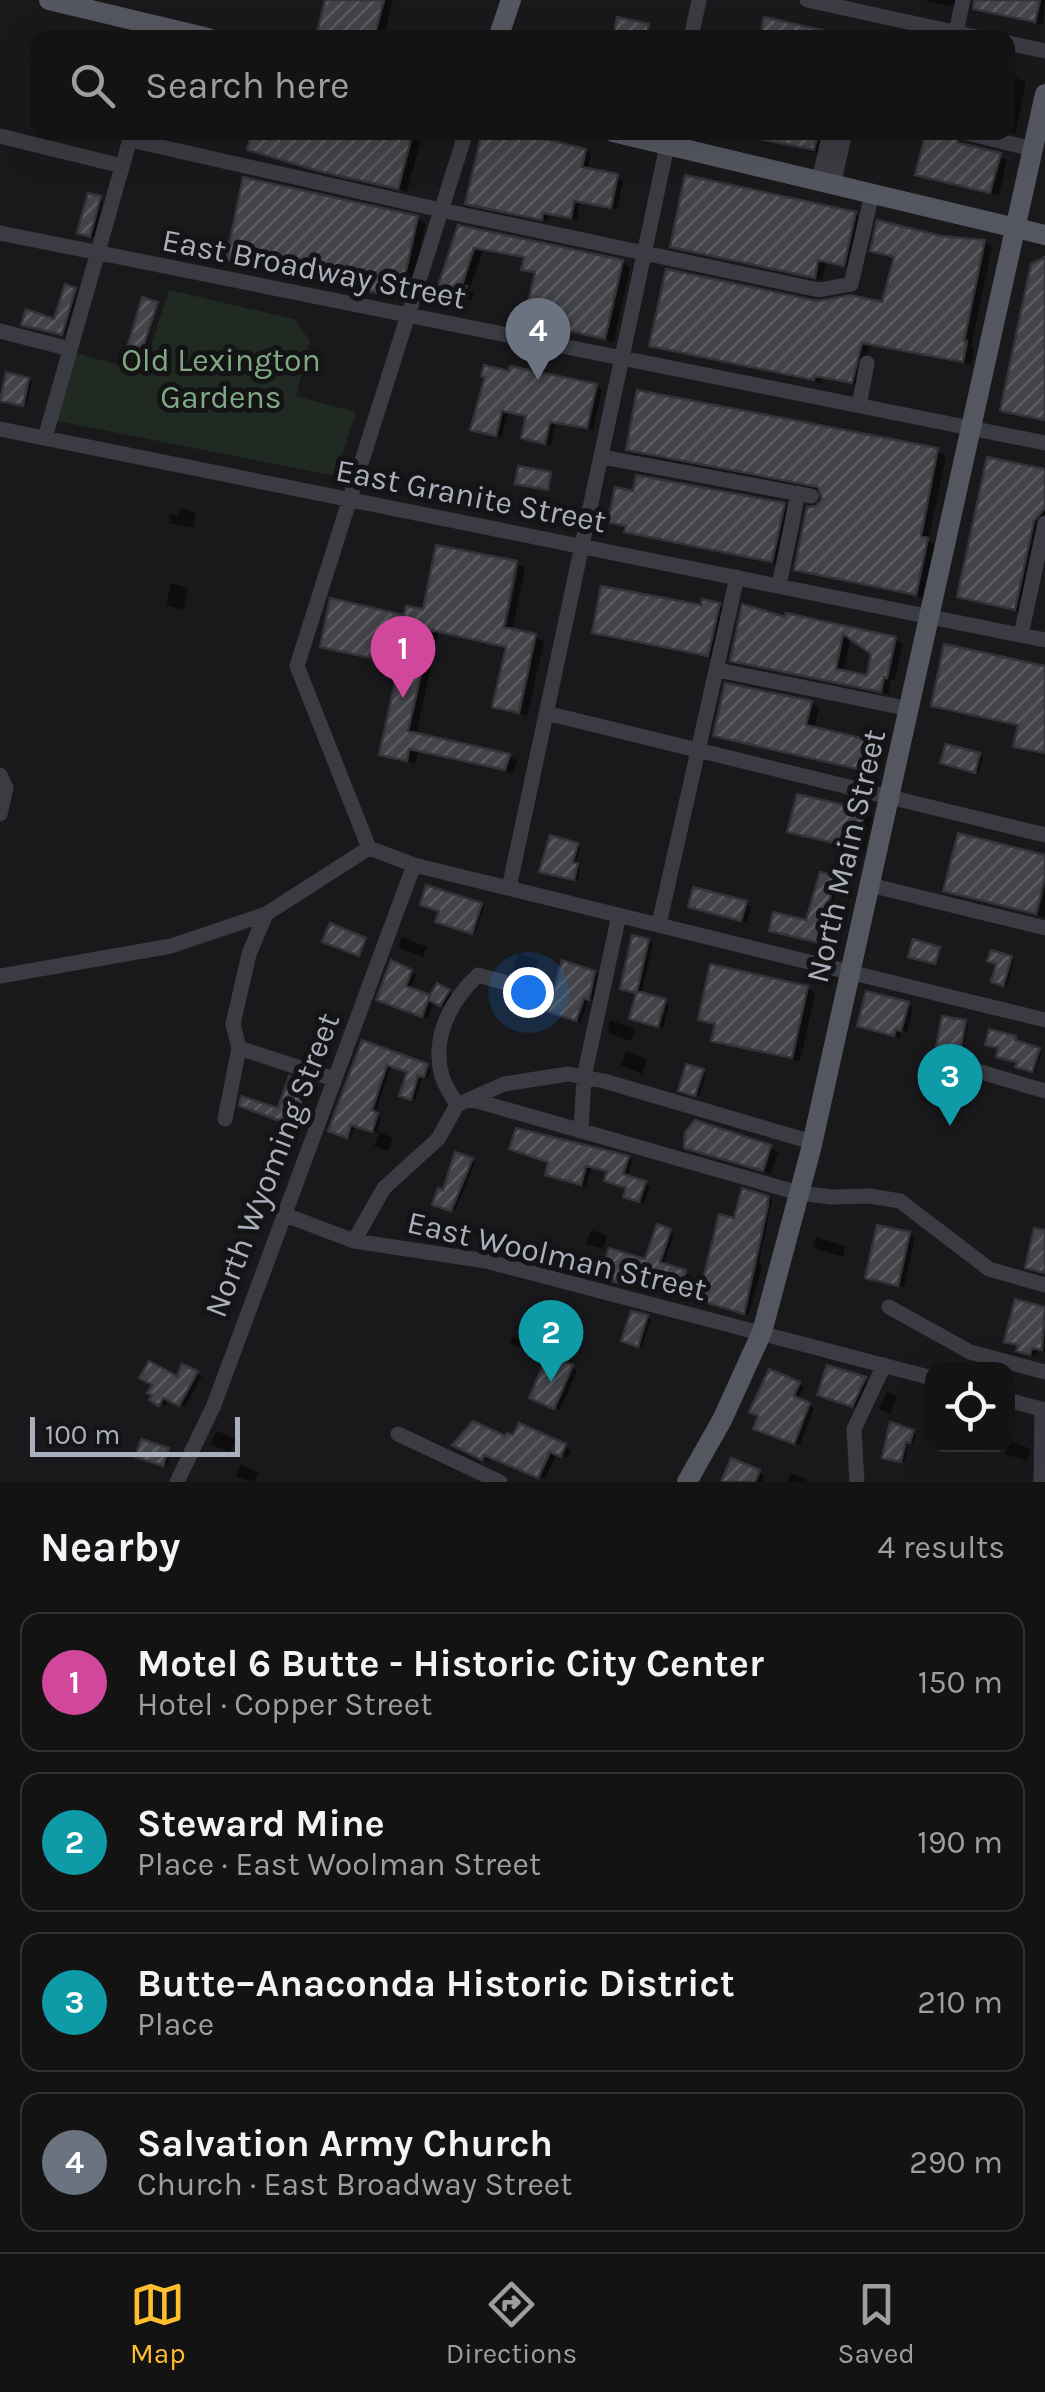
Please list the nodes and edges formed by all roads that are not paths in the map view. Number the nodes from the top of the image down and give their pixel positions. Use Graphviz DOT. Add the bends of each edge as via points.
graph roads {
  1 [pos="48,0"];
  2 [pos="511,0"];
  3 [pos="700,0"];
  4 [pos="807,0"];
  5 [pos="962,0"];
  6 [pos="98,6"];
  7 [pos="157,30"];
  8 [pos="501,30"];
  9 [pos="693,30"];
  10 [pos="947,30"];
  11 [pos="956,30"];
  12 [pos="1015,45"];
  13 [pos="1045,52"];
  14 [pos="1045,94"];
  15 [pos="0,136"];
  16 [pos="130,140"];
  17 [pos="148,140"];
  18 [pos="463,140"];
  19 [pos="669,140"];
  20 [pos="673,140"];
  21 [pos="829,140"];
  22 [pos="841,140"];
  23 [pos="995,140"];
  24 [pos="1032,149"];
  25 [pos="122,166"];
  26 [pos="823,182"];
  27 [pos="872,194"];
  28 [pos="441,210"];
  29 [pos="1014,227"];
  30 [pos="0,234"];
  31 [pos="1045,235"];
  32 [pos="644,253"];
  33 [pos="96,254"];
  34 [pos="407,316"];
  35 [pos="0,331"];
  36 [pos="70,348"];
  37 [pos="623,360"];
  38 [pos="867,362"];
  39 [pos="859,406"];
  40 [pos="970,428"];
  41 [pos="0,429"];
  42 [pos="45,438"];
  43 [pos="1045,443"];
  44 [pos="602,457"];
  45 [pos="351,500"];
  46 [pos="1045,522"];
  47 [pos="583,547"];
  48 [pos="736,577"];
  49 [pos="779,586"];
  50 [pos="931,616"];
  51 [pos="1021,635"];
  52 [pos="1045,640"];
  53 [pos="718,670"];
  54 [pos="910,709"];
  55 [pos="546,713"];
  56 [pos="700,751"];
  57 [pos="0,775"];
  58 [pos="890,798"];
  59 [pos="0,814"];
  60 [pos="1045,836"];
  61 [pos="369,848"];
  62 [pos="414,865"];
  63 [pos="870,885"];
  64 [pos="509,888"];
  65 [pos="266,914"];
  66 [pos="619,914"];
  67 [pos="659,924"];
  68 [pos="1045,928"];
  69 [pos="851,971"];
  70 [pos="0,976"];
  71 [pos="524,988"];
  72 [pos="1045,1020"];
  73 [pos="239,1048"];
  74 [pos="967,1068"];
  75 [pos="584,1077"];
  76 [pos="334,1079"];
  77 [pos="1045,1090"];
  78 [pos="463,1102"];
  79 [pos="225,1119"];
  80 [pos="580,1131"];
  81 [pos="812,1142"];
  82 [pos="798,1193"];
  83 [pos="284,1214"];
  84 [pos="354,1241"];
  85 [pos="1045,1284"];
  86 [pos="890,1307"];
  87 [pos="762,1332"];
  88 [pos="884,1365"];
  89 [pos="1045,1372"];
  90 [pos="925,1376"];
  91 [pos="1015,1402"];
  92 [pos="1044,1410"];
  93 [pos="398,1434"];
  94 [pos="177,1482"];
  95 [pos="500,1482"];
  96 [pos="687,1482"];
  97 [pos="857,1482"];
  98 [pos="1041,1482"];
  1 -- 6 [label="main road"];
  2 -- 8 [label="main road"];
  3 -- 9 [label="street"];
  4 -- 10 [label="street"];
  5 -- 11 [label="street"];
  6 -- 7 [label="main road"];
  12 -- 13 [label="street"];
  14 -- 24 [label="main road, North Main Street"];
  15 -- 25 [label="street"];
  16 -- 25 [label="street"];
  17 -- 28 [label="street"];
  18 -- 28 [label="street"];
  19 -- 32 [label="street"];
  20 -- 26 [label="main road"];
  21 -- 26 [label="street"];
  22 -- 26 [label="street"];
  23 -- 24 [label="street"];
  24 -- 29 [label="main road, North Main Street"];
  25 -- 33 [label="street"];
  26 -- 27 [label="main road"];
  27 -- 29 [label="main road"];
  27 -- 32 [label="street" via="851,284 819,290"];
  28 -- 32 [label="street"];
  28 -- 34 [label="street"];
  29 -- 31 [label="main road"];
  29 -- 40 [label="main road, North Main Street"];
  30 -- 33 [label="street, East Broadway Street"];
  32 -- 37 [label="street"];
  33 -- 34 [label="street, East Broadway Street"];
  33 -- 36 [label="street"];
  34 -- 37 [label="street, East Broadway Street"];
  34 -- 45 [label="street"];
  35 -- 36 [label="street"];
  36 -- 42 [label="street"];
  37 -- 39 [label="street, East Broadway Street"];
  37 -- 44 [label="street"];
  38 -- 39 [label="street"];
  39 -- 40 [label="street, East Broadway Street"];
  40 -- 43 [label="street, East Broadway Street"];
  40 -- 50 [label="main road, North Main Street"];
  41 -- 42 [label="street, East Granite Street"];
  42 -- 45 [label="street, East Granite Street"];
  44 -- 47 [label="street"];
  44 -- 49 [label="street" via="805,495"];
  45 -- 47 [label="street, East Granite Street"];
  45 -- 61 [label="street" via="296,666"];
  46 -- 51 [label="street"];
  47 -- 48 [label="street, East Granite Street"];
  47 -- 55 [label="street"];
  48 -- 49 [label="street, East Granite Street"];
  48 -- 53 [label="street"];
  49 -- 50 [label="street, East Granite Street"];
  50 -- 51 [label="street, East Granite Street"];
  50 -- 54 [label="main road, North Main Street"];
  51 -- 52 [label="street, East Granite Street"];
  53 -- 54 [label="street"];
  53 -- 56 [label="street"];
  54 -- 58 [label="main road, North Main Street"];
  55 -- 56 [label="street"];
  55 -- 64 [label="street"];
  56 -- 58 [label="street"];
  56 -- 67 [label="street"];
  57 -- 59 [label="street" via="6,788"];
  58 -- 60 [label="street"];
  58 -- 63 [label="main road, North Main Street"];
  61 -- 62 [label="street"];
  61 -- 65 [label="street"];
  62 -- 64 [label="street"];
  62 -- 76 [label="street, North Wyoming Street"];
  63 -- 68 [label="street"];
  63 -- 69 [label="main road, North Main Street"];
  64 -- 66 [label="street"];
  65 -- 70 [label="street" via="172,946"];
  65 -- 73 [label="street" via="236,1005"];
  66 -- 67 [label="street"];
  66 -- 75 [label="street"];
  67 -- 69 [label="street"];
  69 -- 72 [label="street"];
  69 -- 81 [label="main road, North Main Street"];
  71 -- 78 [label="street" via="478,975 450,1010 439,1040 442,1076"];
  73 -- 76 [label="street"];
  73 -- 79 [label="street"];
  74 -- 77 [label="street"];
  75 -- 78 [label="street" via="504,1084"];
  75 -- 80 [label="street"];
  75 -- 81 [label="street"];
  76 -- 83 [label="street, North Wyoming Street"];
  78 -- 80 [label="street"];
  78 -- 84 [label="street" via="438,1138 384,1188"];
  80 -- 82 [label="street"];
  81 -- 82 [label="main road, North Main Street"];
  82 -- 85 [label="street" via="900,1201 989,1269"];
  82 -- 87 [label="main road, North Main Street"];
  83 -- 84 [label="street, East Woolman Street"];
  83 -- 94 [label="street, North Wyoming Street" via="214,1406"];
  84 -- 87 [label="street, East Woolman Street" via="486,1261"];
  86 -- 89 [label="street" via="970,1352"];
  87 -- 88 [label="street, East Woolman Street"];
  87 -- 96 [label="main road, North Main Street"];
  88 -- 90 [label="street, East Woolman Street"];
  88 -- 97 [label="street" via="854,1429"];
  91 -- 92 [label="street"];
  92 -- 98 [label="street"];
  93 -- 95 [label="street"];
}
